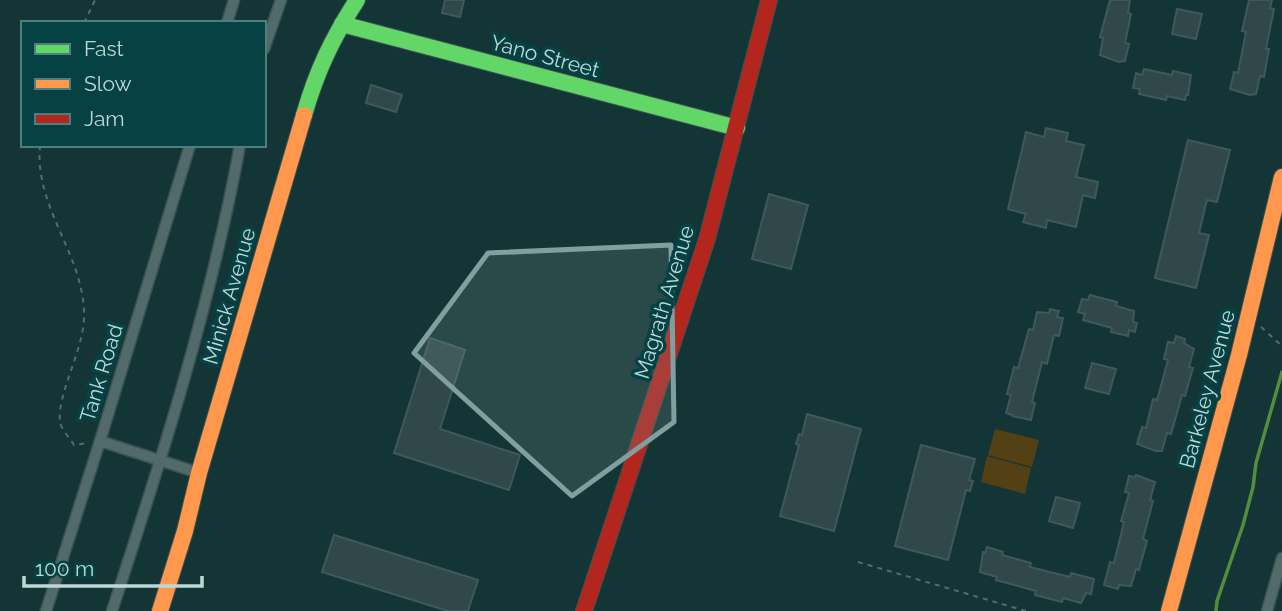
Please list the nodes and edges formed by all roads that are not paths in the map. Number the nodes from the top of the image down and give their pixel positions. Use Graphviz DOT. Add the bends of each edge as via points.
graph roads {
  1 [pos="234,0"];
  2 [pos="281,0"];
  3 [pos="357,0"];
  4 [pos="769,0"];
  5 [pos="228,21"];
  6 [pos="342,24"];
  7 [pos="266,42"];
  8 [pos="737,128"];
  9 [pos="189,147"];
  10 [pos="240,147"];
  11 [pos="1282,177"];
  12 [pos="100,441"];
  13 [pos="159,459"];
  14 [pos="199,472"];
  15 [pos="1282,558"];
  16 [pos="46,611"];
  17 [pos="112,611"];
  18 [pos="160,611"];
  19 [pos="584,611"];
  20 [pos="1169,611"];
  21 [pos="1267,611"];
  1 -- 5 [label="street"];
  2 -- 7 [label="street"];
  3 -- 6 [label="main road, Minick Avenue"];
  4 -- 8 [label="main road, Magrath Avenue"];
  6 -- 8 [label="main road, Yano Street"];
  6 -- 14 [label="main road, Minick Avenue" via="313,83"];
  8 -- 19 [label="main road, Magrath Avenue" via="707,239"];
  9 -- 12 [label="street, Tank Road"];
  10 -- 13 [label="street" via="206,308"];
  11 -- 20 [label="main road, Barkeley Avenue"];
  12 -- 13 [label="street"];
  12 -- 16 [label="street, Tank Road"];
  13 -- 14 [label="street"];
  13 -- 17 [label="street"];
  14 -- 18 [label="main road, Minick Avenue"];
  15 -- 21 [label="street"];
}
